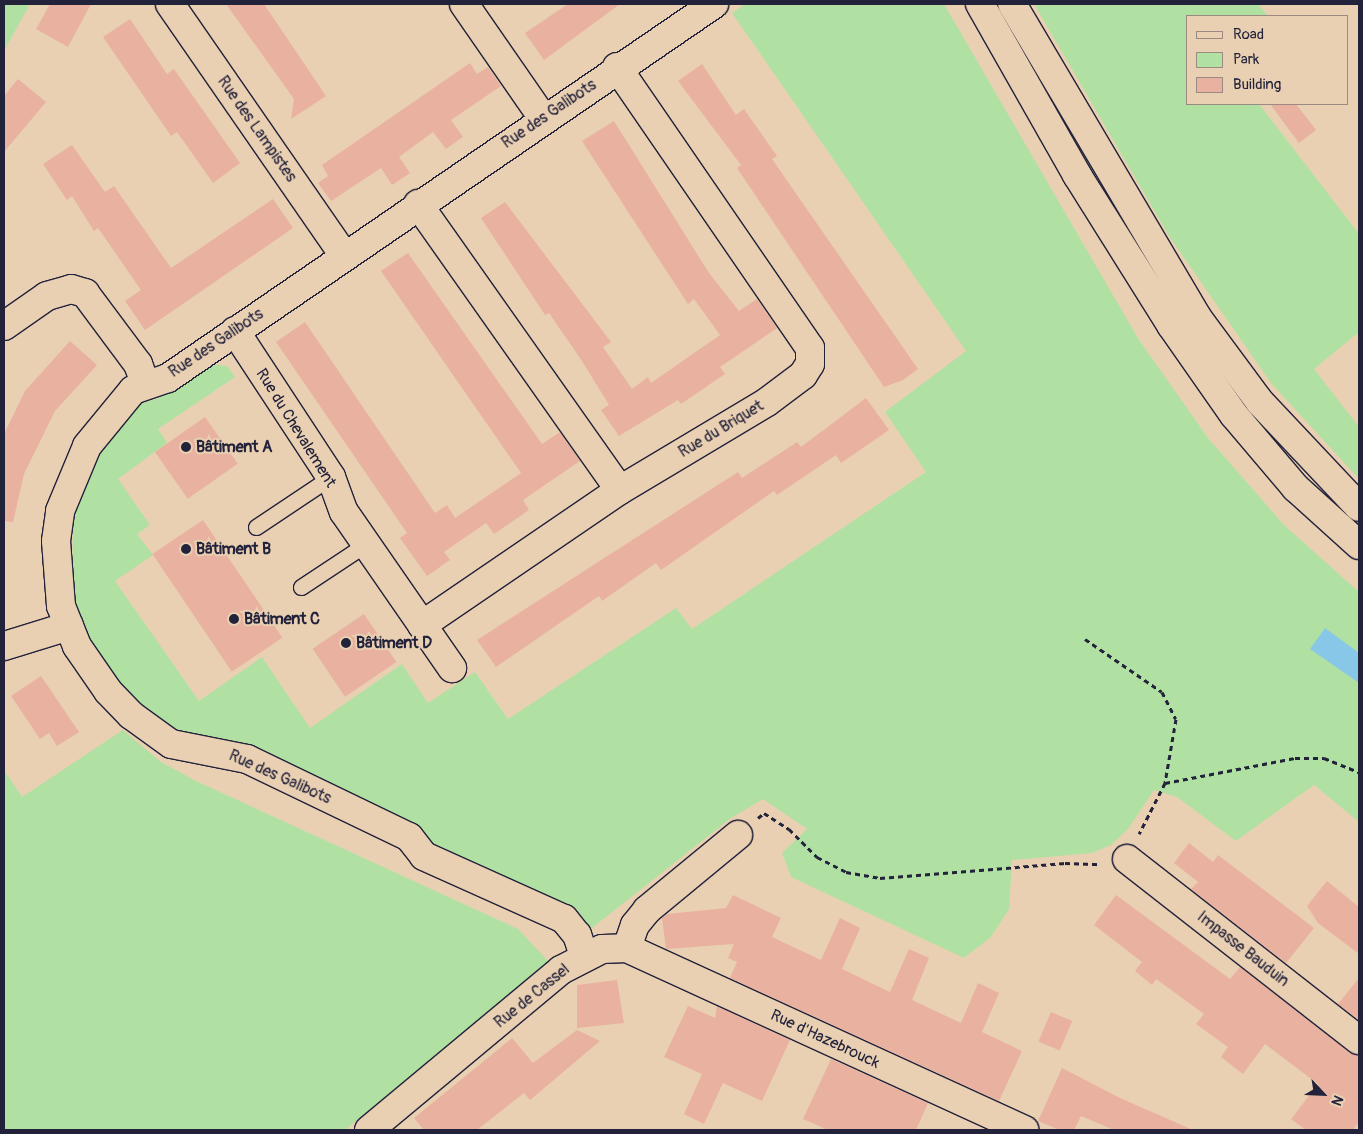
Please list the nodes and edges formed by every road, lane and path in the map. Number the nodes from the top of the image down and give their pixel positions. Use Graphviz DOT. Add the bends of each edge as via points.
graph roads {
  1 [pos="170,4"];
  2 [pos="464,4"];
  3 [pos="714,4"];
  4 [pos="980,4"];
  5 [pos="1012,4"];
  6 [pos="617,67"];
  7 [pos="543,118"];
  8 [pos="418,204"];
  9 [pos="343,254"];
  10 [pos="4,326"];
  11 [pos="235,331"];
  12 [pos="145,383"];
  13 [pos="330,477"];
  14 [pos="620,490"];
  15 [pos="1359,507"];
  16 [pos="256,527"];
  17 [pos="366,544"];
  18 [pos="1359,545"];
  19 [pos="300,587"];
  20 [pos="422,625"];
  21 [pos="68,626"];
  22 [pos="1085,639"];
  23 [pos="4,646"];
  24 [pos="452,668"];
  25 [pos="1359,772"];
  26 [pos="1165,783"];
  27 [pos="738,835"];
  28 [pos="1127,859"];
  29 [pos="627,948"];
  30 [pos="584,956"];
  31 [pos="1359,1040"];
  32 [pos="368,1130"];
  33 [pos="1024,1130"];
  1 -- 9 [label="street, Rue des Lampistes"];
  2 -- 7 [label="street"];
  3 -- 6 [label="street, Rue des Galibots"];
  4 -- 18 [label="street" via="1077,175 1171,325 1234,415 1271,458"];
  5 -- 15 [label="street" via="1197,317 1260,402"];
  6 -- 7 [label="street, Rue des Galibots"];
  6 -- 14 [label="street, Rue du Briquet" via="810,348 810,364 803,375 767,402"];
  7 -- 8 [label="street, Rue des Galibots"];
  8 -- 9 [label="street, Rue des Galibots"];
  8 -- 14 [label="street"];
  9 -- 11 [label="street, Rue des Galibots"];
  10 -- 12 [label="street" via="47,296 71,288 84,293 138,364"];
  11 -- 12 [label="street, Rue des Galibots" via="168,378"];
  11 -- 13 [label="street, Rue du Chevalement"];
  12 -- 21 [label="street, Rue des Galibots" via="106,417 68,486 56,540 61,606"];
  13 -- 16 [label="lane"];
  13 -- 17 [label="street, Rue du Chevalement" via="344,512"];
  14 -- 20 [label="street"];
  17 -- 19 [label="lane"];
  17 -- 20 [label="street, Rue du Chevalement"];
  20 -- 24 [label="street, Rue du Chevalement"];
  21 -- 23 [label="street"];
  21 -- 30 [label="street, Rue des Galibots" via="77,646 108,691 151,731 171,744 247,759 409,837 424,856 564,919 577,935"];
  22 -- 26 [label="path" via="1162,692 1176,718"];
  25 -- 26 [label="path" via="1324,758 1295,758"];
  26 -- 28 [label="path"];
  27 -- 28 [label="path" via="764,813 789,829 817,857 846,872 880,878 1065,863 1104,864"];
  27 -- 29 [label="street" via="647,910 635,925"];
  28 -- 31 [label="street, Impasse Bauduin"];
  29 -- 30 [label="street, Rue de Cassel" via="602,949"];
  29 -- 33 [label="street, Rue d'Hazebrouck"];
  30 -- 32 [label="street, Rue de Cassel" via="561,970"];
}
